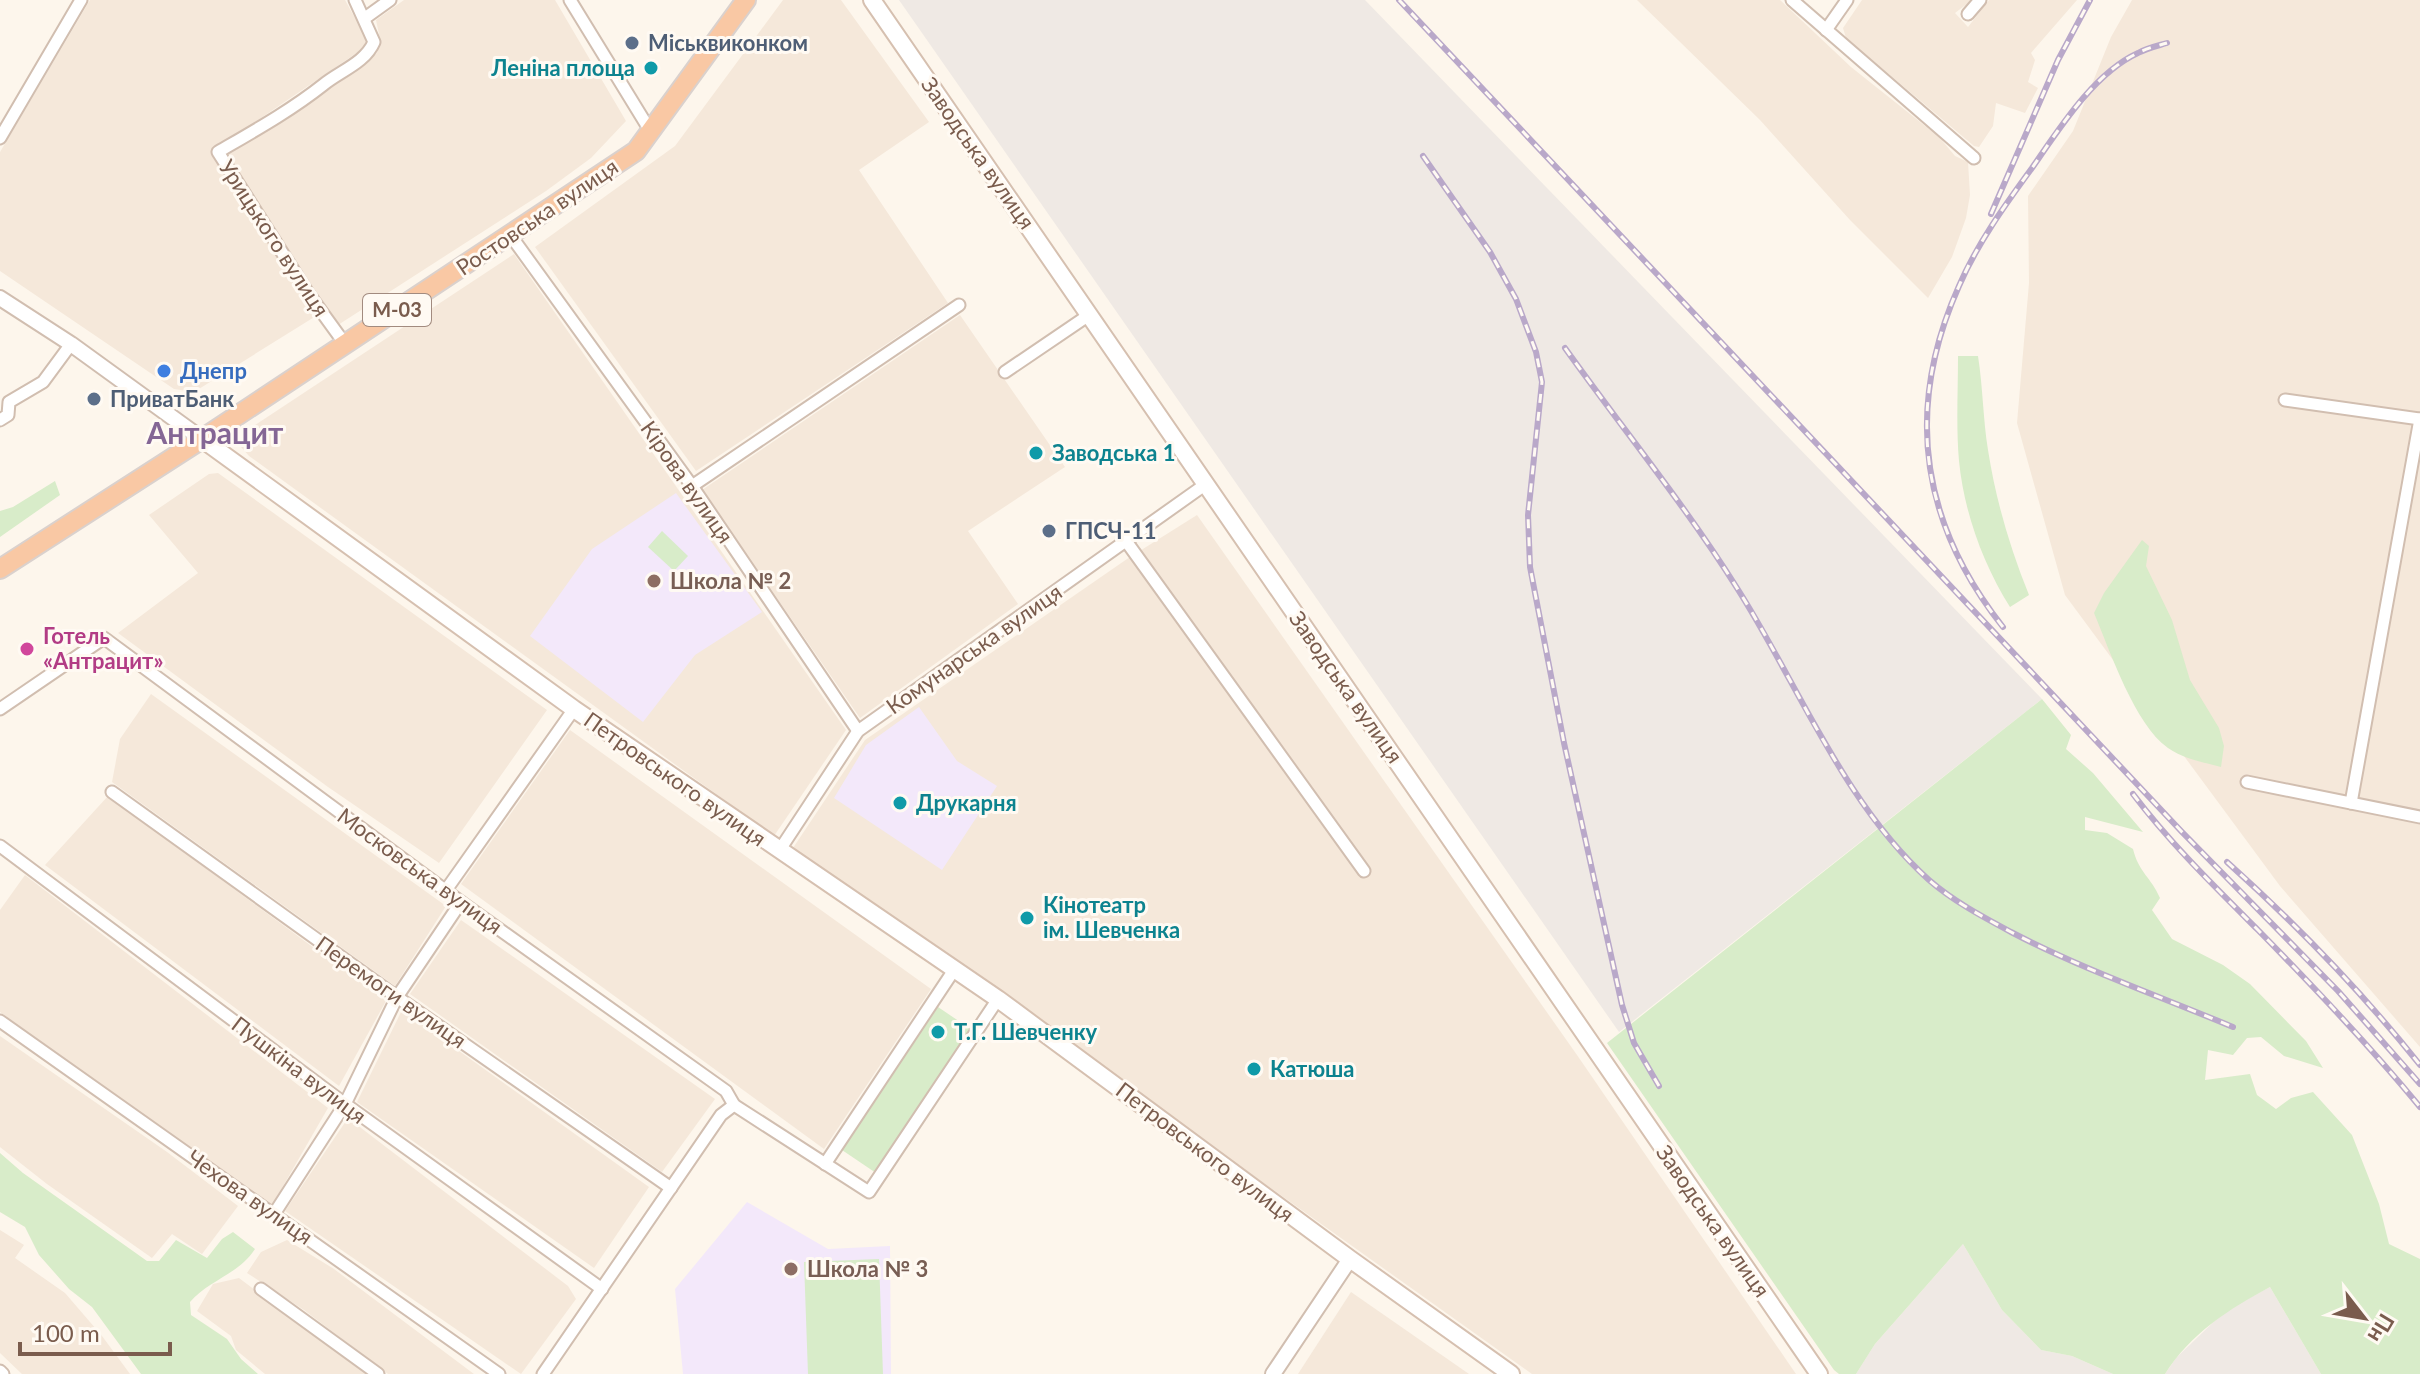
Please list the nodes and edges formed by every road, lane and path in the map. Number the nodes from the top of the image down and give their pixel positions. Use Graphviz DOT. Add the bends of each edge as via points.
graph roads {
  1 [pos="81,0"];
  2 [pos="355,0"];
  3 [pos="390,0"];
  4 [pos="570,0"];
  5 [pos="746,0"];
  6 [pos="872,0"];
  7 [pos="1792,0"];
  8 [pos="1847,0"];
  9 [pos="1980,0"];
  10 [pos="1968,14"];
  11 [pos="365,18"];
  12 [pos="1826,30"];
  13 [pos="651,132"];
  14 [pos="0,138"];
  15 [pos="1974,158"];
  16 [pos="511,236"];
  17 [pos="0,298"];
  18 [pos="959,305"];
  19 [pos="1089,315"];
  20 [pos="71,344"];
  21 [pos="345,344"];
  22 [pos="1005,372"];
  23 [pos="2285,400"];
  24 [pos="2420,419"];
  25 [pos="0,420"];
  26 [pos="202,439"];
  27 [pos="1206,484"];
  28 [pos="692,486"];
  29 [pos="1126,541"];
  30 [pos="0,569"];
  31 [pos="0,709"];
  32 [pos="574,709"];
  33 [pos="858,731"];
  34 [pos="2247,782"];
  35 [pos="112,792"];
  36 [pos="2351,803"];
  37 [pos="2420,817"];
  38 [pos="0,846"];
  39 [pos="779,851"];
  40 [pos="1364,871"];
  41 [pos="446,890"];
  42 [pos="461,902"];
  43 [pos="954,970"];
  44 [pos="397,997"];
  45 [pos="998,999"];
  46 [pos="0,1021"];
  47 [pos="345,1104"];
  48 [pos="734,1105"];
  49 [pos="825,1164"];
  50 [pos="671,1188"];
  51 [pos="274,1214"];
  52 [pos="1350,1259"];
  53 [pos="261,1289"];
  54 [pos="602,1289"];
  55 [pos="378,1374"];
  56 [pos="499,1374"];
  57 [pos="543,1374"];
  58 [pos="1273,1374"];
  59 [pos="1511,1374"];
  60 [pos="1819,1374"];
  1 -- 14 [label="street"];
  2 -- 11 [label="street"];
  3 -- 11 [label="street"];
  4 -- 13 [label="street"];
  5 -- 13 [label="highway, Ростовська вулиця / М-03"];
  6 -- 19 [label="main road, Заводська вулиця"];
  7 -- 12 [label="street"];
  8 -- 12 [label="street"];
  9 -- 10 [label="street"];
  11 -- 21 [label="street, Урицького вулиця" via="374,42 369,54 218,152"];
  12 -- 15 [label="street"];
  13 -- 16 [label="highway, Ростовська вулиця / М-03" via="636,151"];
  16 -- 21 [label="highway, Ростовська вулиця / М-03"];
  16 -- 28 [label="street, Кірова вулиця"];
  17 -- 20 [label="street, Петровського вулиця"];
  18 -- 28 [label="street"];
  19 -- 22 [label="street"];
  19 -- 27 [label="main road, Заводська вулиця"];
  20 -- 25 [label="street" via="43,382 9,402 8,415"];
  20 -- 26 [label="street, Петровського вулиця"];
  21 -- 26 [label="highway, Ростовська вулиця / М-03"];
  23 -- 24 [label="street"];
  24 -- 36 [label="street"];
  26 -- 30 [label="highway, Ростовська вулиця / М-03"];
  26 -- 32 [label="main road, Петровського вулиця"];
  27 -- 29 [label="street, Комунарська вулиця"];
  27 -- 60 [label="main road, Заводська вулиця"];
  28 -- 33 [label="street, Кірова вулиця"];
  29 -- 33 [label="street, Комунарська вулиця"];
  29 -- 40 [label="street"];
  31 -- 41 [label="street, Московська вулиця" via="104,638"];
  32 -- 39 [label="main road, Петровського вулиця"];
  32 -- 41 [label="street"];
  33 -- 39 [label="street, Комунарська вулиця"];
  34 -- 36 [label="street"];
  35 -- 44 [label="street, Перемоги вулиця"];
  36 -- 37 [label="street"];
  38 -- 47 [label="street, Пушкіна вулиця"];
  39 -- 43 [label="main road, Петровського вулиця"];
  41 -- 42 [label="street, Московська вулиця"];
  42 -- 44 [label="street"];
  42 -- 48 [label="street, Московська вулиця" via="726,1091"];
  43 -- 45 [label="main road, Петровського вулиця"];
  43 -- 49 [label="street"];
  44 -- 47 [label="street"];
  44 -- 50 [label="street, Перемоги вулиця"];
  45 -- 49 [label="street, Московська вулиця" via="869,1192"];
  45 -- 52 [label="main road, Петровського вулиця"];
  46 -- 51 [label="street, Чехова вулиця"];
  47 -- 51 [label="street"];
  47 -- 54 [label="street, Пушкіна вулиця"];
  48 -- 49 [label="street, Московська вулиця"];
  48 -- 50 [label="street" via="721,1115"];
  50 -- 54 [label="street"];
  51 -- 56 [label="street, Чехова вулиця"];
  52 -- 58 [label="street"];
  52 -- 59 [label="main road, Петровського вулиця"];
  53 -- 55 [label="street"];
  54 -- 57 [label="street"];
}
